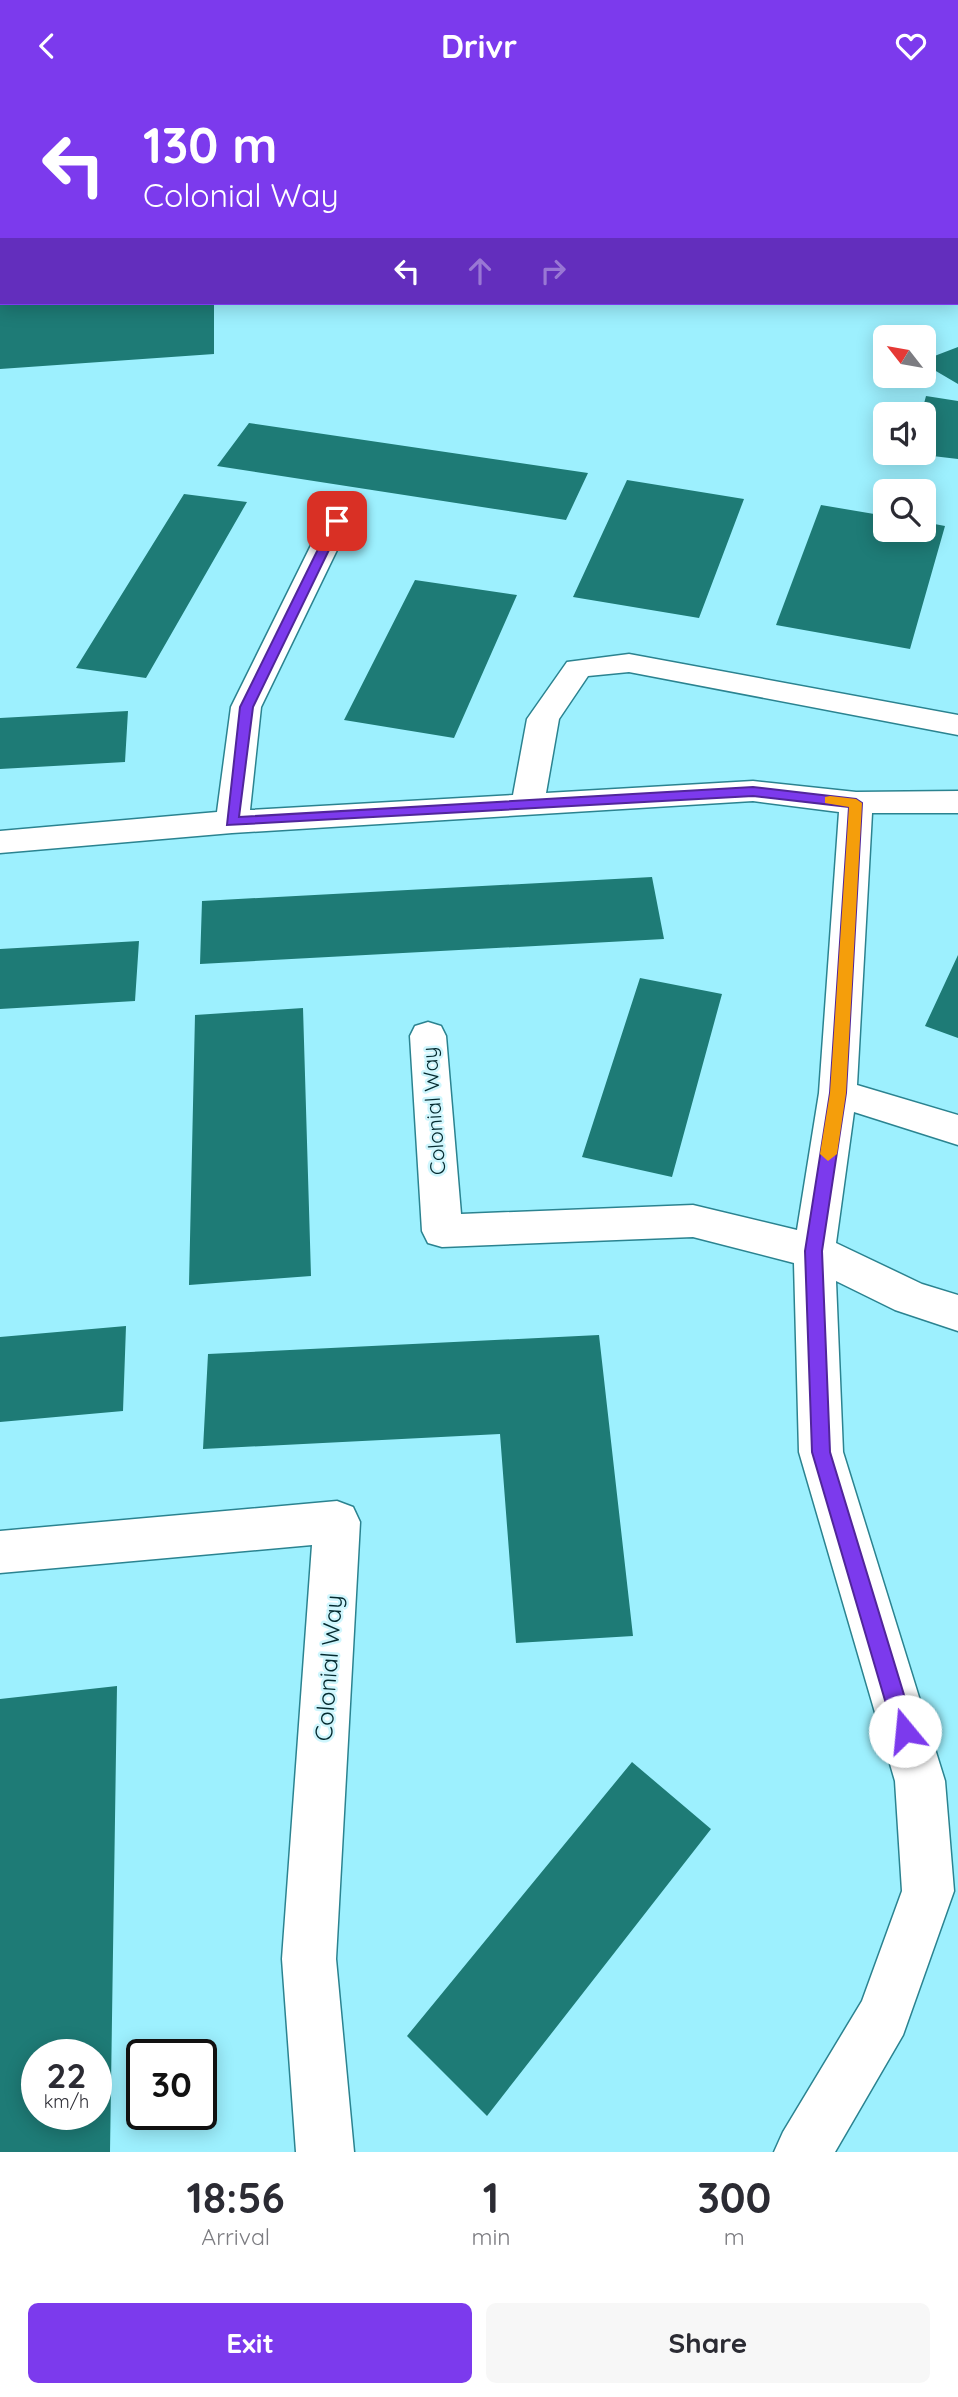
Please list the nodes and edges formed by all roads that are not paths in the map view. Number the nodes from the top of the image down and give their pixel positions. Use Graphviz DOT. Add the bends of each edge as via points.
graph roads {
  1 [pos="337,521"];
  2 [pos="958,725"];
  3 [pos="958,802"];
  4 [pos="856,803"];
  5 [pos="527,806"];
  6 [pos="232,822"];
  7 [pos="0,842"];
  8 [pos="428,1036"];
  9 [pos="838,1093"];
  10 [pos="958,1130"];
  11 [pos="814,1251"];
  12 [pos="958,1313"];
  13 [pos="0,1552"];
  14 [pos="325,2152"];
  15 [pos="803,2152"];
  1 -- 6 [label="street" via="246,707"];
  2 -- 5 [label="street" via="629,663 578,668 543,719"];
  3 -- 4 [label="street"];
  4 -- 5 [label="street" via="753,791"];
  4 -- 9 [label="street"];
  5 -- 6 [label="street"];
  6 -- 7 [label="street"];
  8 -- 11 [label="street, Colonial Way" via="442,1231 693,1221"];
  9 -- 10 [label="street"];
  9 -- 11 [label="street"];
  11 -- 12 [label="street, Colonial Way" via="910,1297"];
  11 -- 15 [label="street" via="821,1452 920,1781 928,1891 884,2016"];
  13 -- 14 [label="street, Colonial Way" via="337,1522 309,1959"];
}
